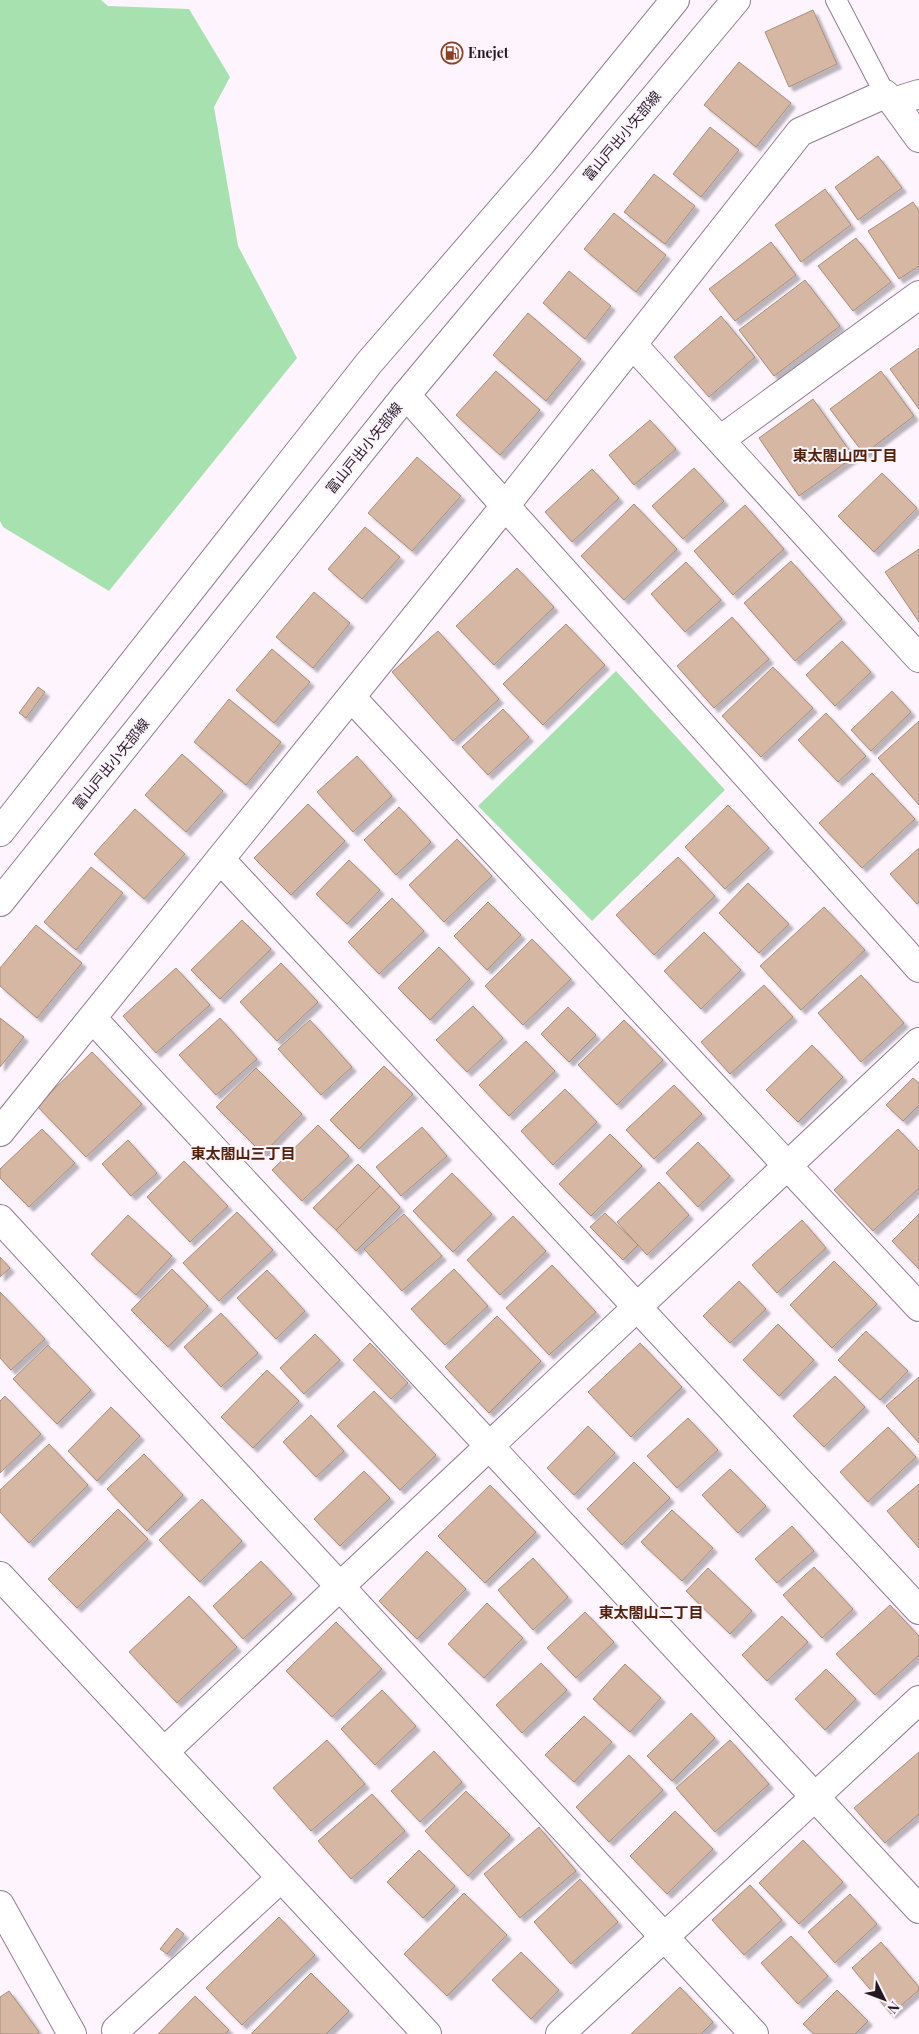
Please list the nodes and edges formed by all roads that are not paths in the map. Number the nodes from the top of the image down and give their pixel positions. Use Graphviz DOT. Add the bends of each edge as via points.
graph roads {
  1 [pos="675,0"];
  2 [pos="736,0"];
  3 [pos="836,0"];
  4 [pos="919,94"];
  5 [pos="889,98"];
  6 [pos="919,138"];
  7 [pos="919,295"];
  8 [pos="633,346"];
  9 [pos="406,395"];
  10 [pos="720,440"];
  11 [pos="505,506"];
  12 [pos="919,658"];
  13 [pos="350,697"];
  14 [pos="0,832"];
  15 [pos="220,859"];
  16 [pos="0,902"];
  17 [pos="919,968"];
  18 [pos="92,1018"];
  19 [pos="919,1042"];
  20 [pos="0,1132"];
  21 [pos="787,1166"];
  22 [pos="0,1219"];
  23 [pos="637,1307"];
  24 [pos="919,1307"];
  25 [pos="489,1446"];
  26 [pos="0,1576"];
  27 [pos="340,1587"];
  28 [pos="919,1610"];
  29 [pos="919,1700"];
  30 [pos="164,1752"];
  31 [pos="815,1797"];
  32 [pos="281,1878"];
  33 [pos="0,1905"];
  34 [pos="919,1909"];
  35 [pos="664,1938"];
  36 [pos="115,2033"];
  37 [pos="72,2034"];
  38 [pos="427,2034"];
  39 [pos="560,2034"];
  40 [pos="754,2034"];
  1 -- 14 [label="street" via="542,163 369,363"];
  2 -- 9 [label="street, 富山戸出小矢部線"];
  3 -- 5 [label="lane"];
  4 -- 5 [label="street"];
  5 -- 6 [label="street"];
  5 -- 8 [label="street" via="800,132"];
  7 -- 10 [label="street"];
  8 -- 10 [label="street"];
  8 -- 11 [label="street"];
  9 -- 11 [label="street"];
  9 -- 16 [label="street, 富山戸出小矢部線"];
  10 -- 12 [label="street"];
  11 -- 13 [label="street"];
  11 -- 17 [label="street"];
  13 -- 15 [label="street"];
  13 -- 21 [label="street"];
  15 -- 18 [label="street"];
  15 -- 23 [label="street"];
  18 -- 20 [label="street"];
  18 -- 25 [label="street"];
  19 -- 21 [label="street"];
  21 -- 23 [label="street"];
  21 -- 24 [label="street"];
  22 -- 27 [label="street"];
  23 -- 25 [label="street"];
  23 -- 28 [label="street"];
  25 -- 27 [label="street"];
  25 -- 31 [label="street"];
  26 -- 30 [label="street"];
  27 -- 30 [label="street"];
  27 -- 35 [label="street"];
  29 -- 31 [label="street"];
  30 -- 32 [label="street"];
  31 -- 34 [label="street"];
  31 -- 35 [label="street"];
  32 -- 36 [label="street"];
  32 -- 38 [label="street"];
  33 -- 37 [label="street"];
  35 -- 39 [label="street"];
  35 -- 40 [label="street"];
}
